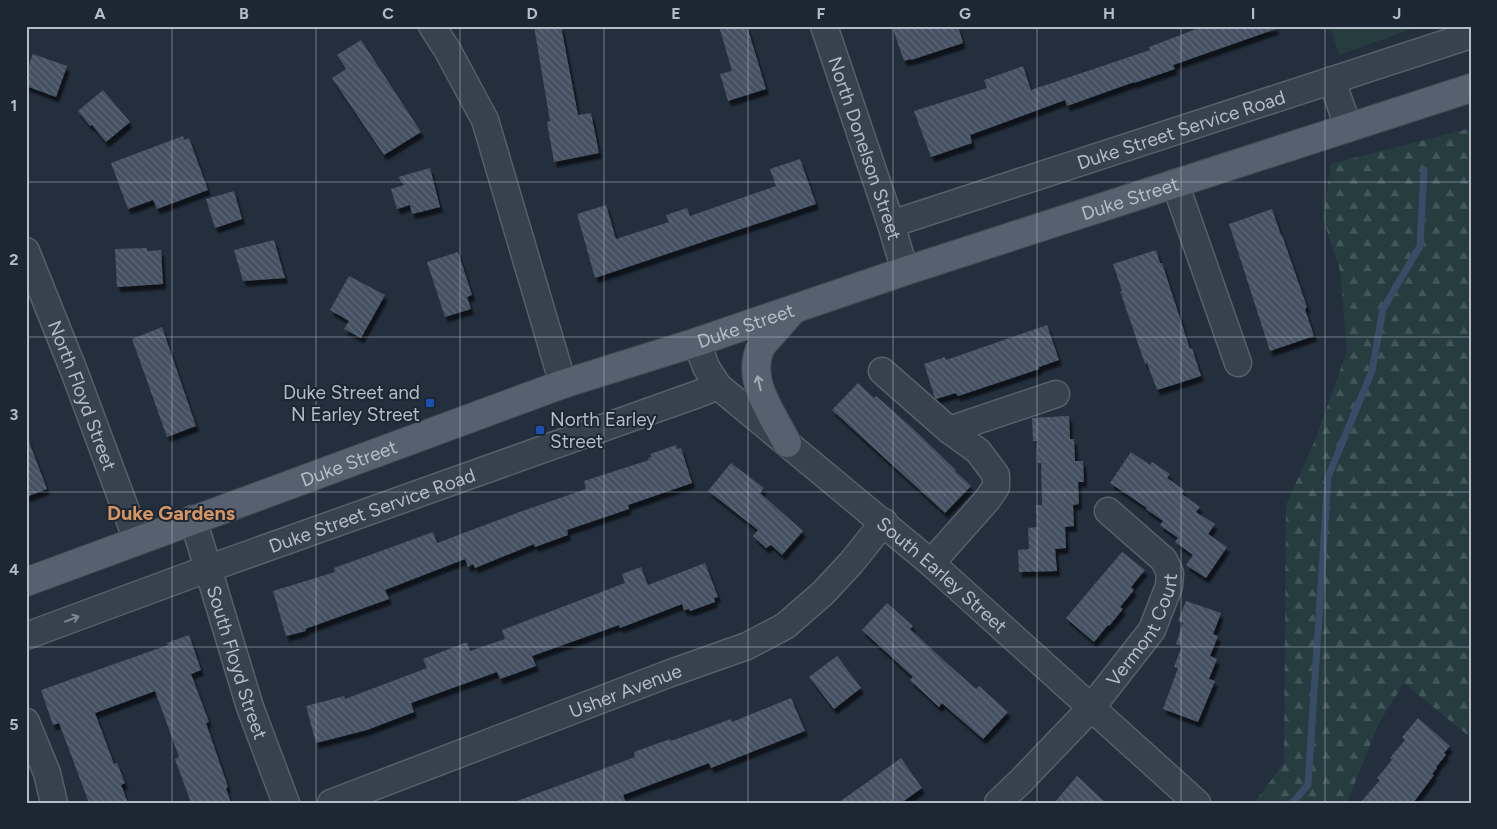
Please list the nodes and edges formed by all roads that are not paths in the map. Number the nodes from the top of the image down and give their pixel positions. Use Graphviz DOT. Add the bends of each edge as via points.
graph roads {
  1 [pos="432,26"];
  2 [pos="824,26"];
  3 [pos="1471,35"];
  4 [pos="1332,80"];
  5 [pos="1471,88"];
  6 [pos="1348,127"];
  7 [pos="1175,183"];
  8 [pos="891,224"];
  9 [pos="26,251"];
  10 [pos="905,271"];
  11 [pos="795,308"];
  12 [pos="697,342"];
  13 [pos="1238,363"];
  14 [pos="882,371"];
  15 [pos="563,384"];
  16 [pos="718,386"];
  17 [pos="1056,394"];
  18 [pos="949,430"];
  19 [pos="787,443"];
  20 [pos="1108,511"];
  21 [pos="193,520"];
  22 [pos="884,522"];
  23 [pos="137,540"];
  24 [pos="931,563"];
  25 [pos="207,568"];
  26 [pos="26,582"];
  27 [pos="26,636"];
  28 [pos="1091,708"];
  29 [pos="26,722"];
  30 [pos="54,803"];
  31 [pos="286,803"];
  32 [pos="330,803"];
  33 [pos="998,803"];
  34 [pos="1197,803"];
  1 -- 15 [label="street" via="486,120"];
  2 -- 8 [label="street, North Donelson Street"];
  3 -- 4 [label="street, Duke Street Service Road"];
  4 -- 6 [label="street"];
  4 -- 8 [label="street, Duke Street Service Road"];
  5 -- 6 [label="main road, Duke Street"];
  6 -- 7 [label="main road, Duke Street"];
  7 -- 10 [label="main road, Duke Street"];
  7 -- 13 [label="street"];
  8 -- 10 [label="street, North Donelson Street"];
  9 -- 23 [label="street, North Floyd Street"];
  10 -- 11 [label="main road, Duke Street"];
  11 -- 12 [label="main road, Duke Street"];
  19 -- 11 [label="main road, one-way" via="760,390 755,366 762,345"];
  12 -- 15 [label="main road, Duke Street"];
  12 -- 16 [label="street, South Earley Street" via="706,367"];
  14 -- 18 [label="street"];
  15 -- 21 [label="main road, Duke Street"];
  16 -- 19 [label="street, South Earley Street"];
  16 -- 25 [label="street, Duke Street Service Road"];
  17 -- 18 [label="street"];
  18 -- 24 [label="street" via="978,451 996,475 996,487"];
  19 -- 22 [label="street, South Earley Street"];
  20 -- 28 [label="street, Vermont Court" via="1164,560 1170,573 1169,586 1152,630"];
  21 -- 23 [label="main road, Duke Street"];
  21 -- 25 [label="street, South Floyd Street"];
  22 -- 24 [label="street, South Earley Street"];
  22 -- 32 [label="street, Usher Avenue" via="823,592 785,626 747,646"];
  23 -- 26 [label="main road, Duke Street"];
  24 -- 28 [label="street, South Earley Street"];
  27 -- 25 [label="street, Duke Street Service Road, one-way"];
  25 -- 31 [label="street, South Floyd Street" via="250,707"];
  28 -- 33 [label="street, Vermont Court"];
  28 -- 34 [label="street, South Earley Street"];
  29 -- 30 [label="street" via="47,773"];
}
